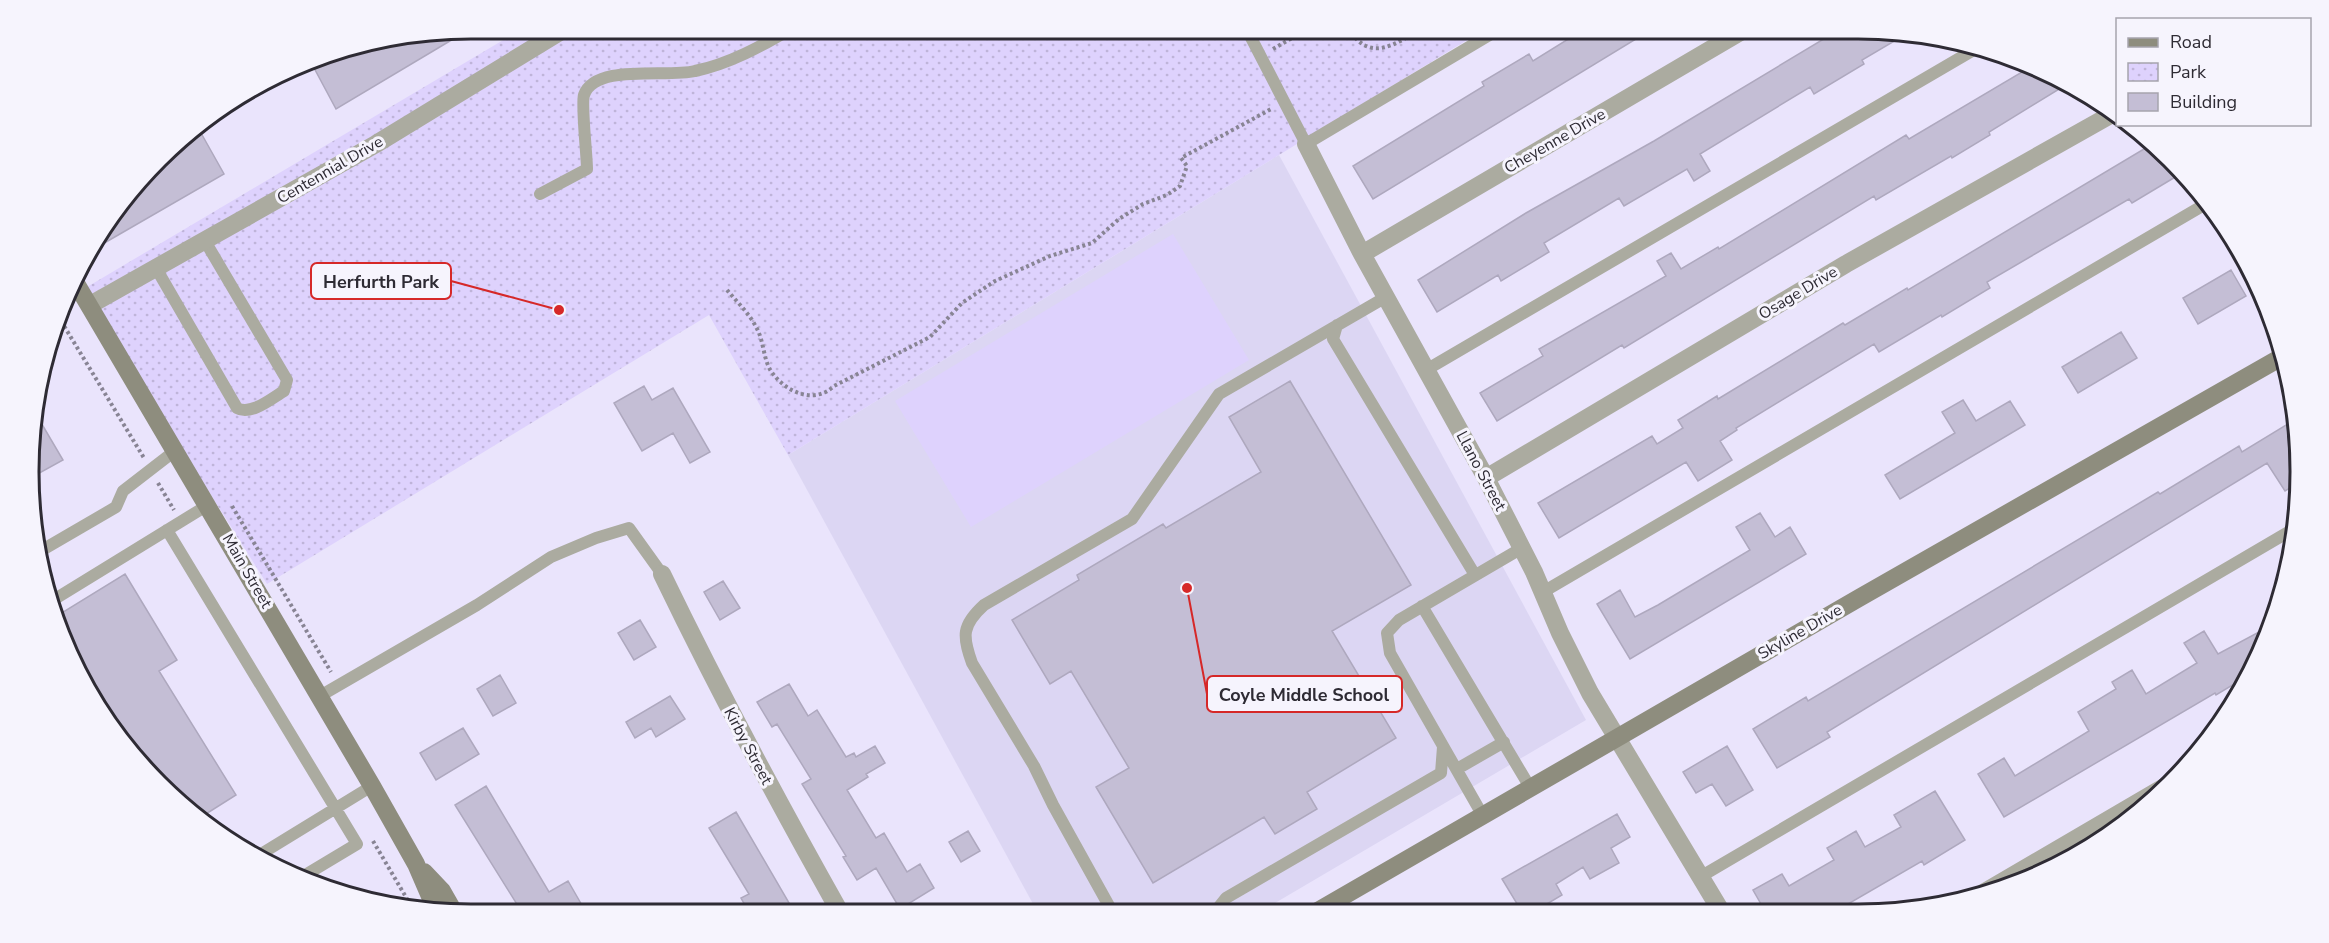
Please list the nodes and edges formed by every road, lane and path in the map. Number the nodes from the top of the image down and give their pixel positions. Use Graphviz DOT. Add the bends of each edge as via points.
graph roads {
  1 [pos="548,39"];
  2 [pos="773,39"];
  3 [pos="1252,39"];
  4 [pos="1290,39"];
  5 [pos="1356,39"];
  6 [pos="1404,39"];
  7 [pos="1483,39"];
  8 [pos="1728,39"];
  9 [pos="1967,54"];
  10 [pos="1260,56"];
  11 [pos="1284,102"];
  12 [pos="2106,118"];
  13 [pos="1306,144"];
  14 [pos="540,194"];
  15 [pos="2200,207"];
  16 [pos="205,241"];
  17 [pos="1362,254"];
  18 [pos="156,268"];
  19 [pos="80,289"];
  20 [pos="727,290"];
  21 [pos="1386,297"];
  22 [pos="90,305"];
  23 [pos="1337,325"];
  24 [pos="2275,361"];
  25 [pos="1426,370"];
  26 [pos="176,450"];
  27 [pos="1486,478"];
  28 [pos="208,505"];
  29 [pos="167,530"];
  30 [pos="2285,534"];
  31 [pos="46,548"];
  32 [pos="1522,548"];
  33 [pos="662,574"];
  34 [pos="1475,575"];
  35 [pos="1543,592"];
  36 [pos="58,597"];
  37 [pos="1422,606"];
  38 [pos="320,696"];
  39 [pos="1617,739"];
  40 [pos="1504,742"];
  41 [pos="1443,746"];
  42 [pos="1456,769"];
  43 [pos="372,786"];
  44 [pos="1531,789"];
  45 [pos="2133,805"];
  46 [pos="335,808"];
  47 [pos="1483,816"];
  48 [pos="265,851"];
  49 [pos="417,864"];
  50 [pos="310,872"];
  51 [pos="2012,875"];
  52 [pos="1700,878"];
  53 [pos="432,902"];
  54 [pos="449,903"];
  55 [pos="835,904"];
  56 [pos="1108,904"];
  57 [pos="1221,904"];
  58 [pos="1330,904"];
  59 [pos="1717,904"];
  1 -- 16 [label="street, Centennial Drive" via="376,144"];
  2 -- 14 [label="lane" via="695,72 606,76 590,84 583,97 587,169"];
  3 -- 10 [label="lane, Llano Street"];
  4 -- 10 [label="path"];
  5 -- 6 [label="path" via="1370,50 1385,49"];
  7 -- 13 [label="lane"];
  8 -- 17 [label="street, Cheyenne Drive"];
  9 -- 25 [label="lane"];
  10 -- 11 [label="lane, Llano Street"];
  11 -- 13 [label="lane, Llano Street"];
  11 -- 20 [label="path" via="1181,158 1186,166 1180,186 1119,219 1092,243 1050,256 994,281 962,303 930,337 834,386 828,393 810,397 782,385 769,370 750,316"];
  12 -- 27 [label="street, Osage Drive" via="1846,264"];
  13 -- 17 [label="street, Llano Street"];
  15 -- 35 [label="lane"];
  16 -- 18 [label="street, Centennial Drive"];
  16 -- 18 [label="lane" via="287,380 285,391 260,405 244,411 237,408"];
  17 -- 21 [label="street, Llano Street"];
  18 -- 22 [label="street, Centennial Drive"];
  19 -- 22 [label="street, Main Street"];
  21 -- 23 [label="lane"];
  21 -- 25 [label="street, Llano Street"];
  22 -- 26 [label="street, Main Street"];
  23 -- 34 [label="lane" via="1333,339"];
  23 -- 56 [label="lane" via="1219,394 1132,519 984,605 970,617 965,632 972,663 1034,765"];
  24 -- 39 [label="street, Skyline Drive"];
  25 -- 27 [label="street, Llano Street"];
  26 -- 28 [label="street, Main Street"];
  26 -- 31 [label="lane" via="123,491 116,507"];
  27 -- 32 [label="street, Llano Street"];
  28 -- 29 [label="lane"];
  28 -- 38 [label="street, Main Street"];
  29 -- 36 [label="lane"];
  29 -- 46 [label="lane"];
  30 -- 52 [label="lane"];
  32 -- 34 [label="lane"];
  32 -- 35 [label="street, Llano Street"];
  33 -- 38 [label="lane" via="629,528 596,538 551,557"];
  33 -- 55 [label="street, Kirby Street" via="751,752"];
  34 -- 37 [label="lane"];
  35 -- 39 [label="street, Llano Street" via="1590,693"];
  37 -- 40 [label="lane"];
  37 -- 41 [label="lane" via="1387,633 1390,653"];
  38 -- 43 [label="street, Main Street"];
  39 -- 44 [label="street, Skyline Drive"];
  39 -- 52 [label="street, Llano Street"];
  40 -- 42 [label="lane"];
  40 -- 44 [label="lane"];
  41 -- 42 [label="lane"];
  41 -- 57 [label="lane" via="1441,773"];
  42 -- 47 [label="lane"];
  43 -- 46 [label="lane"];
  43 -- 49 [label="street, Main Street"];
  44 -- 47 [label="street, Skyline Drive"];
  45 -- 51 [label="street"];
  46 -- 48 [label="lane"];
  46 -- 50 [label="lane" via="357,844"];
  47 -- 58 [label="street, Skyline Drive"];
  49 -- 53 [label="street, Main Street"];
  49 -- 54 [label="street, Main Street"];
  52 -- 59 [label="street, Llano Street"];
}
